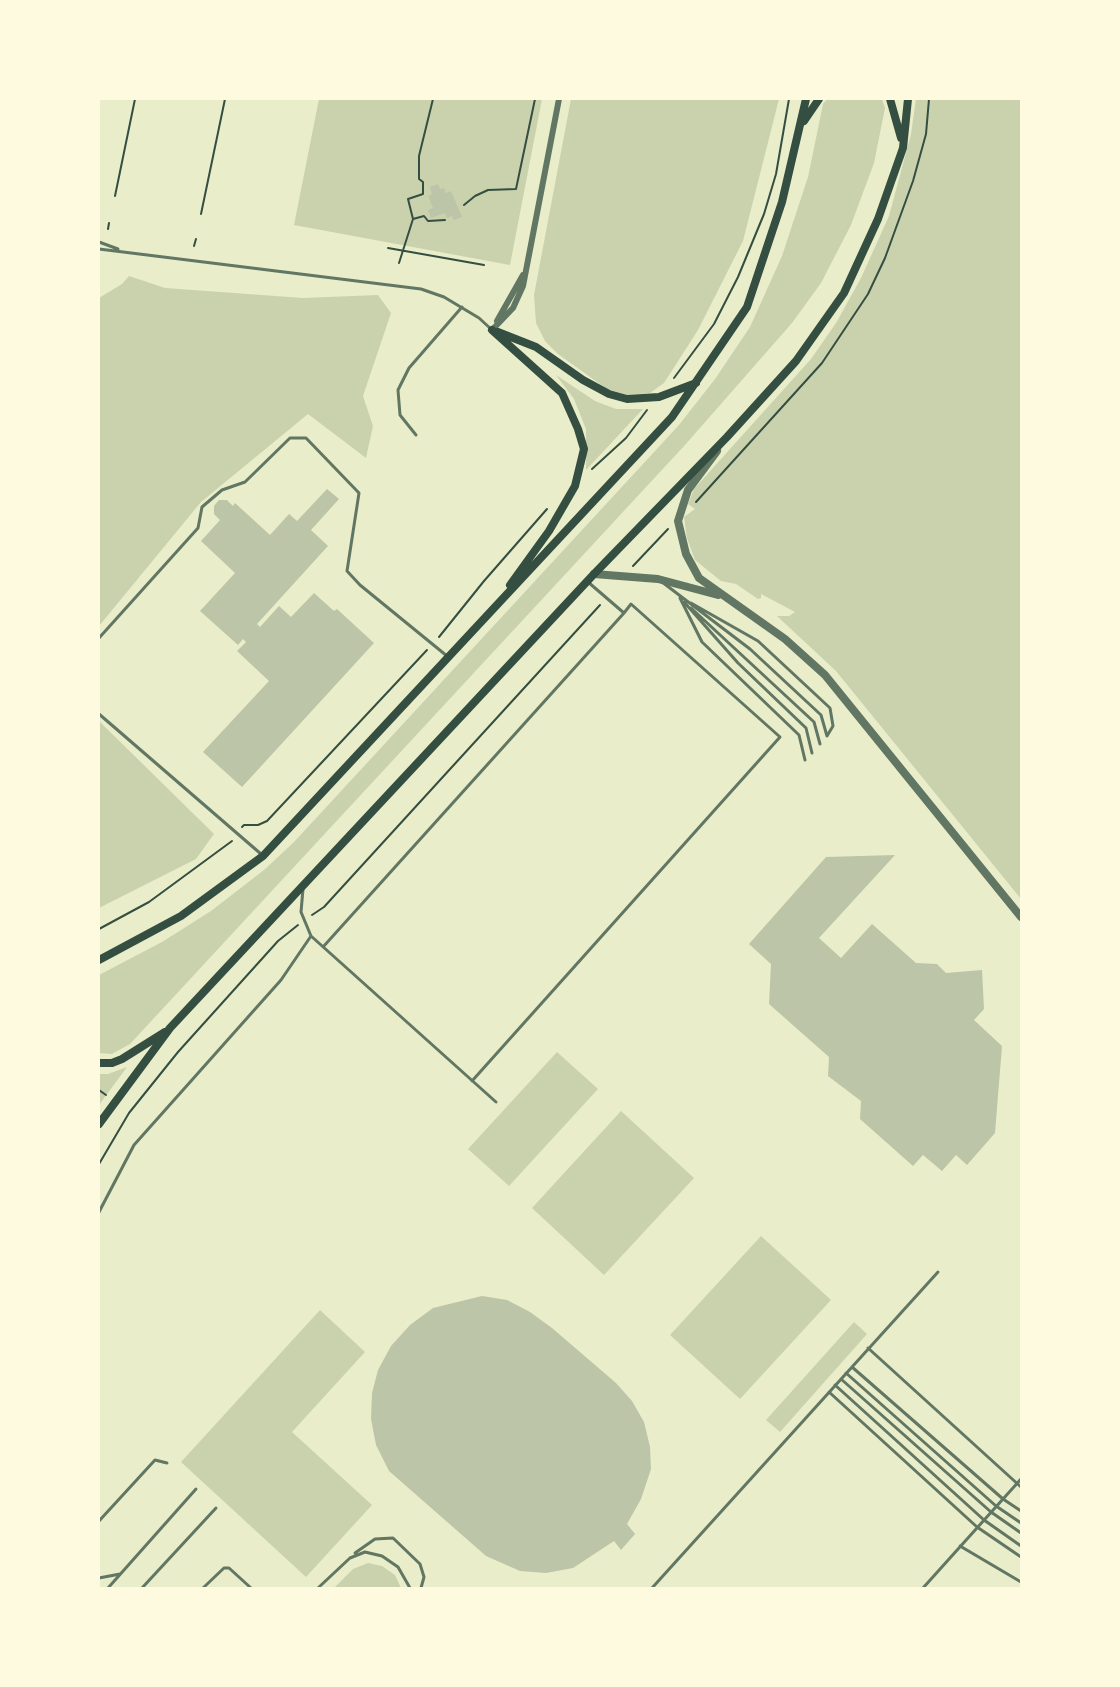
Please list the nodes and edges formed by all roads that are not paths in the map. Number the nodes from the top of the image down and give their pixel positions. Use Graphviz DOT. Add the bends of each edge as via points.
graph roads {
  1 [pos="559,99"];
  2 [pos="806,99"];
  3 [pos="819,99"];
  4 [pos="890,99"];
  5 [pos="908,99"];
  6 [pos="801,124"];
  7 [pos="903,148"];
  8 [pos="99,242"];
  9 [pos="99,249"];
  10 [pos="122,250"];
  11 [pos="462,307"];
  12 [pos="492,330"];
  13 [pos="697,383"];
  14 [pos="416,435"];
  15 [pos="728,437"];
  16 [pos="594,574"];
  17 [pos="658,579"];
  18 [pos="587,582"];
  19 [pos="679,596"];
  20 [pos="722,596"];
  21 [pos="500,601"];
  22 [pos="624,613"];
  23 [pos="99,638"];
  24 [pos="449,657"];
  25 [pos="99,714"];
  26 [pos="820,744"];
  27 [pos="812,753"];
  28 [pos="805,760"];
  29 [pos="262,856"];
  30 [pos="303,886"];
  31 [pos="1021,917"];
  32 [pos="311,936"];
  33 [pos="323,947"];
  34 [pos="99,960"];
  35 [pos="170,1028"];
  36 [pos="99,1063"];
  37 [pos="472,1081"];
  38 [pos="496,1102"];
  39 [pos="99,1124"];
  40 [pos="99,1212"];
  41 [pos="938,1272"];
  42 [pos="868,1348"];
  43 [pos="852,1366"];
  44 [pos="846,1373"];
  45 [pos="841,1379"];
  46 [pos="835,1385"];
  47 [pos="829,1392"];
  48 [pos="167,1463"];
  49 [pos="1020,1481"];
  50 [pos="1021,1486"];
  51 [pos="196,1488"];
  52 [pos="1003,1499"];
  53 [pos="996,1506"];
  54 [pos="216,1508"];
  55 [pos="1021,1511"];
  56 [pos="991,1512"];
  57 [pos="984,1520"];
  58 [pos="99,1521"];
  59 [pos="1021,1522"];
  60 [pos="977,1527"];
  61 [pos="1021,1533"];
  62 [pos="960,1546"];
  63 [pos="1021,1546"];
  64 [pos="1021,1557"];
  65 [pos="350,1558"];
  66 [pos="121,1573"];
  67 [pos="99,1578"];
  68 [pos="1021,1582"];
  69 [pos="108,1588"];
  70 [pos="142,1588"];
  71 [pos="203,1588"];
  72 [pos="251,1588"];
  73 [pos="318,1588"];
  74 [pos="410,1588"];
  75 [pos="421,1588"];
  76 [pos="652,1588"];
  77 [pos="923,1588"];
  1 -- 12 [label="street" via="528,267"];
  2 -- 6 [label="main road"];
  3 -- 6 [label="main road"];
  4 -- 7 [label="main road"];
  5 -- 7 [label="main road"];
  6 -- 13 [label="main road" via="782,202 747,307"];
  7 -- 15 [label="main road" via="878,219 844,293 796,361"];
  8 -- 10 [label="lane"];
  9 -- 10 [label="lane"];
  10 -- 11 [label="lane" via="421,289"];
  11 -- 12 [label="lane"];
  11 -- 14 [label="lane" via="409,368 398,390 400,415"];
  12 -- 13 [label="main road" via="536,347 582,380 627,399 659,397"];
  12 -- 21 [label="main road" via="562,393 584,449 579,476 549,531"];
  13 -- 21 [label="main road" via="659,431"];
  15 -- 16 [label="main road"];
  15 -- 20 [label="street" via="688,490 678,521 693,568 699,578"];
  16 -- 17 [label="street"];
  16 -- 18 [label="main road"];
  17 -- 19 [label="lane"];
  17 -- 20 [label="street"];
  18 -- 22 [label="lane"];
  18 -- 30 [label="main road"];
  19 -- 19 [label="lane" via="758,641 830,708 833,726 827,736 822,715 750,649"];
  19 -- 26 [label="lane" via="814,722"];
  19 -- 27 [label="lane" via="738,663 806,729"];
  19 -- 28 [label="lane" via="702,642 799,735"];
  20 -- 31 [label="street" via="785,639 825,675"];
  21 -- 24 [label="main road"];
  22 -- 33 [label="lane"];
  22 -- 37 [label="lane" via="632,604 780,737"];
  23 -- 24 [label="lane" via="198,528 202,507 222,490 246,482 290,438 306,438 359,493 347,571"];
  24 -- 29 [label="main road"];
  25 -- 29 [label="lane"];
  29 -- 34 [label="main road" via="181,916"];
  30 -- 32 [label="lane" via="301,912"];
  30 -- 35 [label="main road"];
  32 -- 33 [label="lane"];
  32 -- 40 [label="lane" via="281,980 134,1145"];
  33 -- 37 [label="lane"];
  35 -- 36 [label="main road" via="122,1059"];
  35 -- 39 [label="main road"];
  37 -- 38 [label="lane"];
  41 -- 42 [label="lane"];
  42 -- 43 [label="lane"];
  42 -- 49 [label="lane"];
  43 -- 44 [label="lane"];
  43 -- 52 [label="lane"];
  44 -- 45 [label="lane"];
  44 -- 53 [label="lane"];
  45 -- 46 [label="lane"];
  45 -- 56 [label="lane"];
  46 -- 47 [label="lane"];
  46 -- 57 [label="lane"];
  47 -- 60 [label="lane"];
  47 -- 76 [label="lane"];
  48 -- 58 [label="lane" via="155,1460"];
  49 -- 50 [label="lane"];
  49 -- 52 [label="lane"];
  51 -- 66 [label="lane"];
  52 -- 53 [label="lane"];
  52 -- 55 [label="lane"];
  53 -- 56 [label="lane"];
  53 -- 59 [label="lane"];
  54 -- 70 [label="lane"];
  56 -- 57 [label="lane"];
  56 -- 61 [label="lane"];
  57 -- 60 [label="lane"];
  57 -- 63 [label="lane"];
  60 -- 62 [label="lane"];
  60 -- 64 [label="lane"];
  62 -- 68 [label="lane"];
  62 -- 77 [label="lane"];
  65 -- 73 [label="lane"];
  65 -- 74 [label="lane" via="365,1552 382,1556 398,1567"];
  65 -- 75 [label="lane" via="375,1539 393,1538 420,1564 424,1577"];
  66 -- 67 [label="lane"];
  66 -- 69 [label="lane"];
  71 -- 72 [label="lane" via="224,1568"];
}
